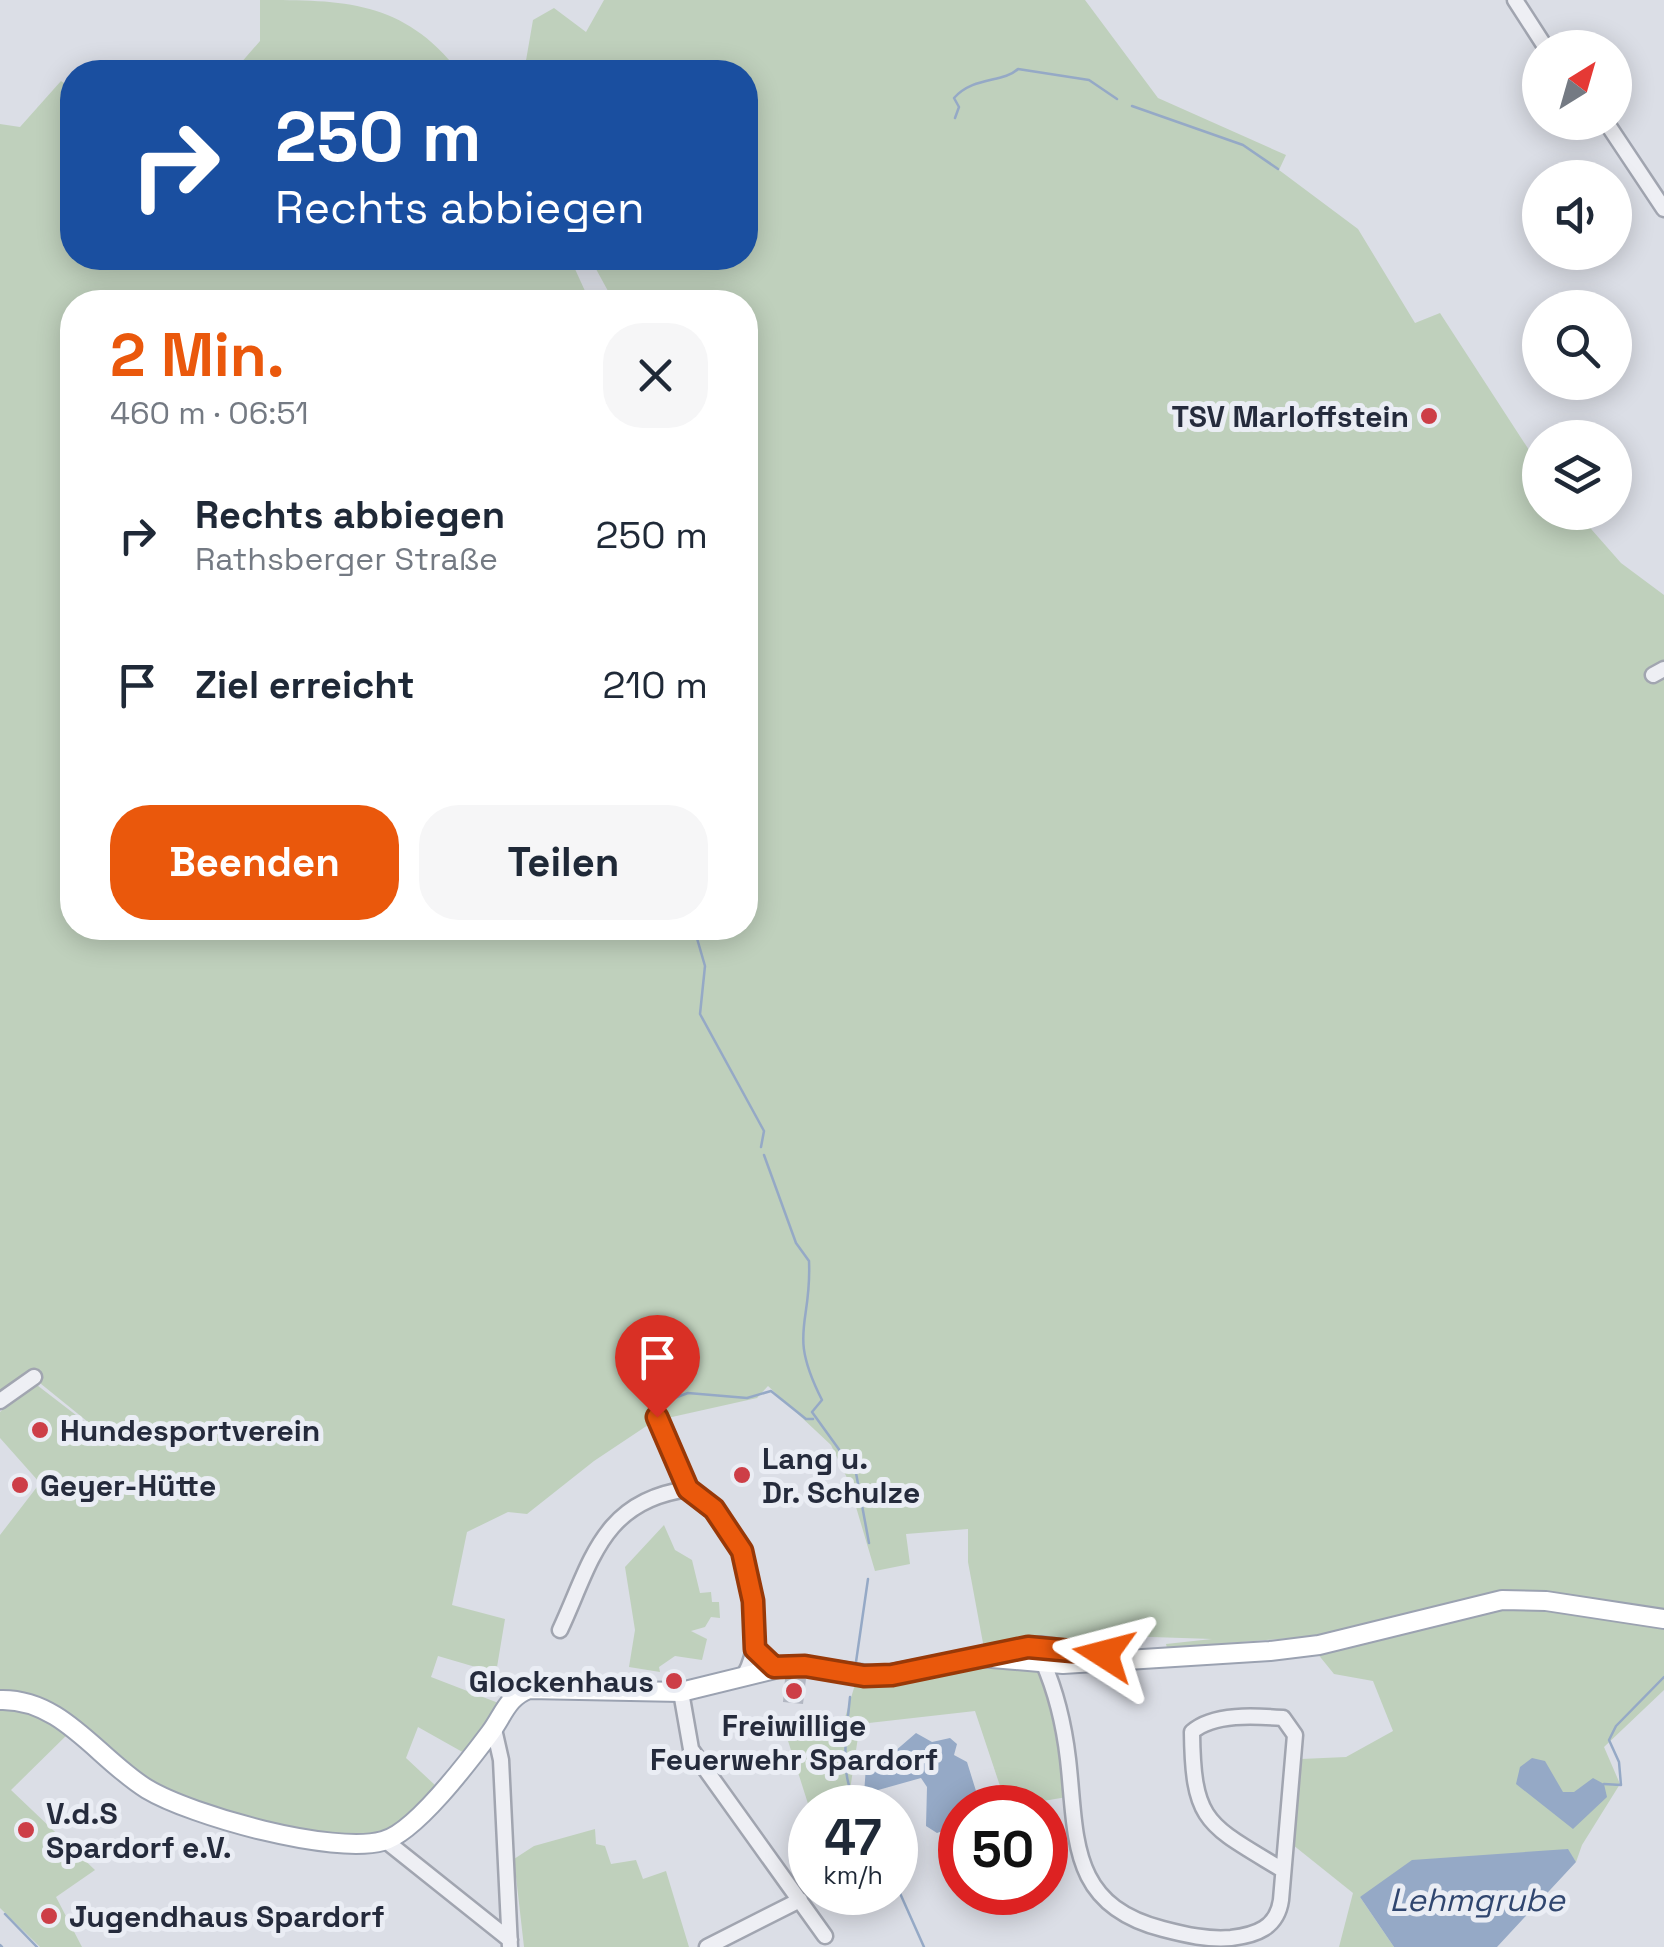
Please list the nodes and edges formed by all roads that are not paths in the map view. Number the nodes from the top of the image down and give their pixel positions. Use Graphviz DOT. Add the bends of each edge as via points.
graph roads {
  1 [pos="1515,0"];
  2 [pos="1534,30"];
  3 [pos="1618,140"];
  4 [pos="1664,208"];
  5 [pos="34,1377"];
  6 [pos="0,1401"];
  7 [pos="657,1417"];
  8 [pos="688,1489"];
  9 [pos="1664,1620"];
  10 [pos="560,1630"];
  11 [pos="755,1649"];
  12 [pos="1054,1655"];
  13 [pos="774,1667"];
  14 [pos="746,1674"];
  15 [pos="681,1692"];
  16 [pos="0,1700"];
  17 [pos="494,1728"];
  18 [pos="386,1841"];
  19 [pos="1281,1869"];
  20 [pos="788,1884"];
  21 [pos="788,1906"];
  22 [pos="810,1915"];
  23 [pos="825,1936"];
  24 [pos="510,1943"];
  25 [pos="707,1947"];
  1 -- 2 [label="street"];
  3 -- 4 [label="street"];
  5 -- 6 [label="street"];
  7 -- 8 [label="street"];
  8 -- 10 [label="street" via="649,1499 608,1531 583,1569"];
  8 -- 11 [label="street" via="714,1509 742,1551"];
  9 -- 12 [label="main road" via="1502,1600 1319,1645 1226,1655"];
  11 -- 13 [label="street"];
  11 -- 14 [label="street"];
  12 -- 13 [label="main road" via="1028,1647 878,1676"];
  12 -- 19 [label="street" via="1074,1839 1102,1897 1149,1926 1198,1937 1240,1937 1274,1921 1282,1900"];
  13 -- 14 [label="main road"];
  14 -- 15 [label="main road"];
  15 -- 17 [label="main road" via="529,1689 510,1700"];
  15 -- 20 [label="street" via="690,1749"];
  16 -- 18 [label="main road" via="22,1700 50,1712 168,1800 266,1830 348,1845"];
  17 -- 18 [label="main road" via="423,1811"];
  17 -- 24 [label="street"];
  18 -- 24 [label="street"];
  19 -- 19 [label="street" via="1295,1734 1289,1723 1270,1717 1203,1722 1192,1732 1203,1814 1228,1838"];
  21 -- 25 [label="street"];
  22 -- 23 [label="street"];
}
